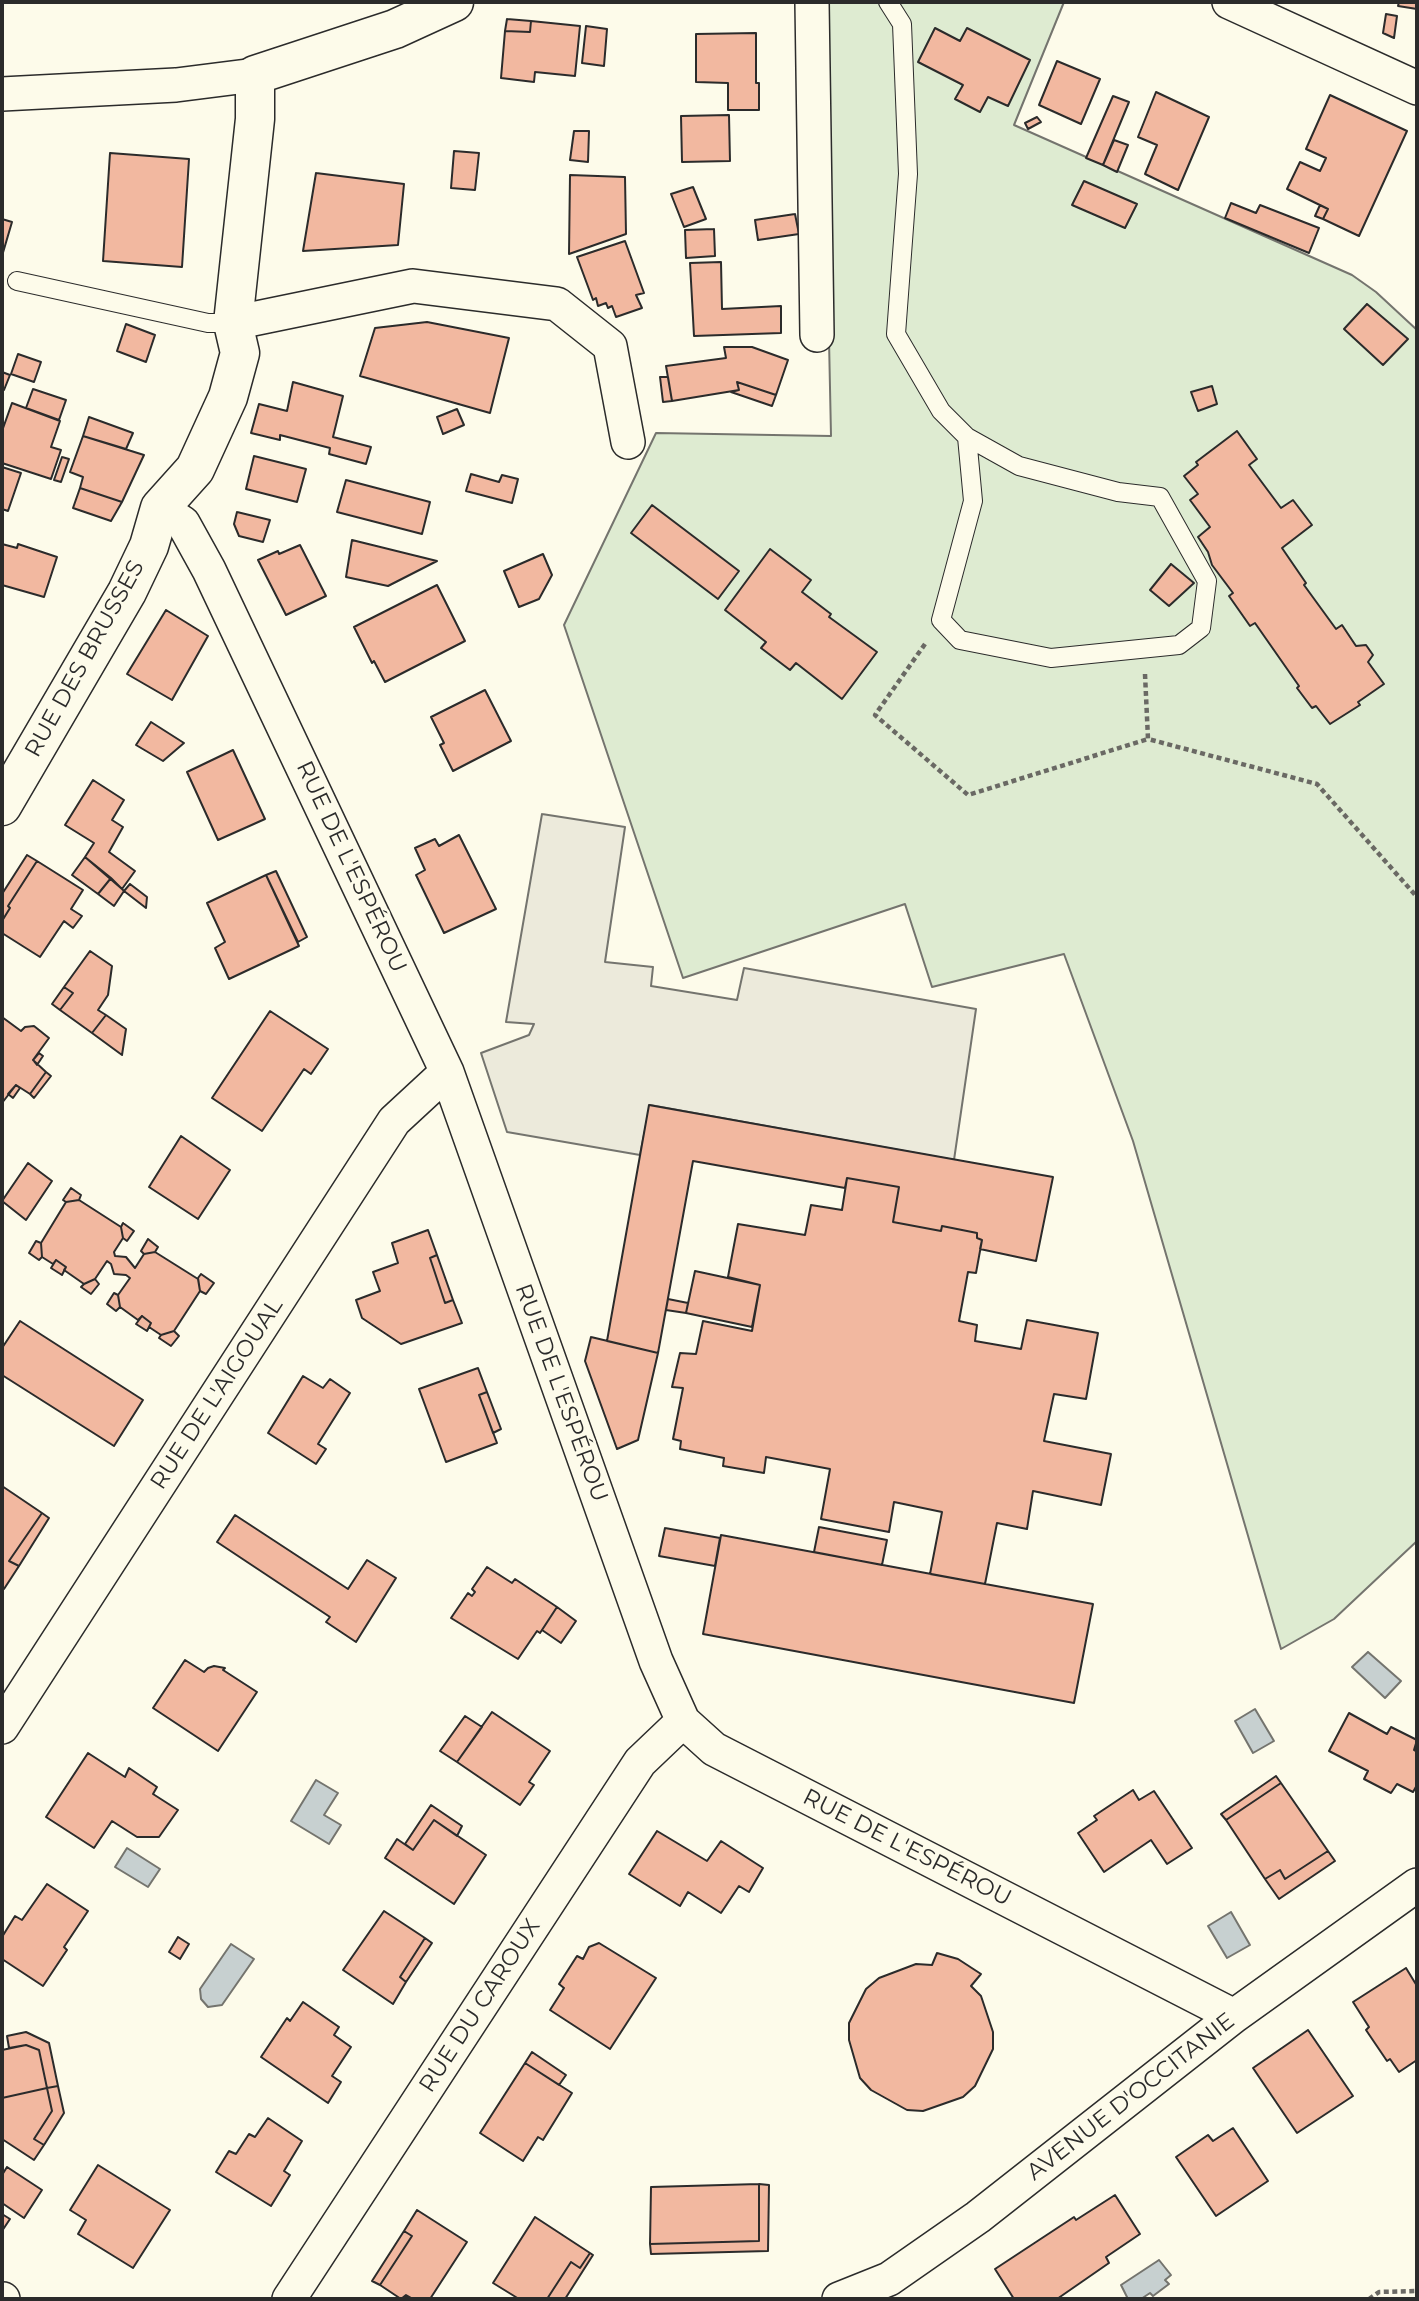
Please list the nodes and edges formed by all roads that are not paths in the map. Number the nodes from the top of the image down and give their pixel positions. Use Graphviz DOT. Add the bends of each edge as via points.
graph roads {
  1 [pos="454,2"];
  2 [pos="812,2"];
  3 [pos="888,2"];
  4 [pos="1228,2"];
  5 [pos="255,75"];
  6 [pos="1417,88"];
  7 [pos="2,94"];
  8 [pos="17,281"];
  9 [pos="233,323"];
  10 [pos="817,335"];
  11 [pos="967,437"];
  12 [pos="628,442"];
  13 [pos="160,509"];
  14 [pos="2,760"];
  15 [pos="2,806"];
  16 [pos="447,1072"];
  17 [pos="683,1721"];
  18 [pos="2,1727"];
  19 [pos="1417,1885"];
  20 [pos="1234,2016"];
  21 [pos="289,2299"];
  22 [pos="839,2299"];
  1 -- 5 [label="street" via="396,29"];
  2 -- 10 [label="street"];
  3 -- 11 [label="lane" via="902,24 908,174 896,334 942,411"];
  4 -- 6 [label="street"];
  5 -- 7 [label="street" via="176,85"];
  5 -- 9 [label="street, RUE DES BRUSSES" via="256,119"];
  8 -- 9 [label="lane" via="208,323"];
  9 -- 12 [label="street" via="413,286 557,304 610,346"];
  9 -- 13 [label="street, RUE DES BRUSSES" via="217,349"];
  11 -- 11 [label="lane" via="1018,466 1118,492 1160,497 1207,581 1201,628 1179,645 1051,658 960,640 941,620 973,501"];
  13 -- 14 [label="street, RUE DES BRUSSES" via="133,538"];
  13 -- 15 [label="street, RUE DES BRUSSES" via="127,592"];
  13 -- 16 [label="street, RUE DE L'ESPÉROU" via="183,523 215,582"];
  16 -- 17 [label="street, RUE DE L'ESPÉROU" via="651,1648"];
  16 -- 18 [label="street, RUE DE L'AIGOUAL" via="394,1121"];
  17 -- 20 [label="street, RUE DE L'ESPÉROU" via="714,1749"];
  17 -- 21 [label="street, RUE DU CAROUX" via="640,1762"];
  19 -- 20 [label="street, AVENUE D'OCCITANIE"];
  20 -- 22 [label="street, AVENUE D'OCCITANIE" via="978,2217 889,2278"];
}
